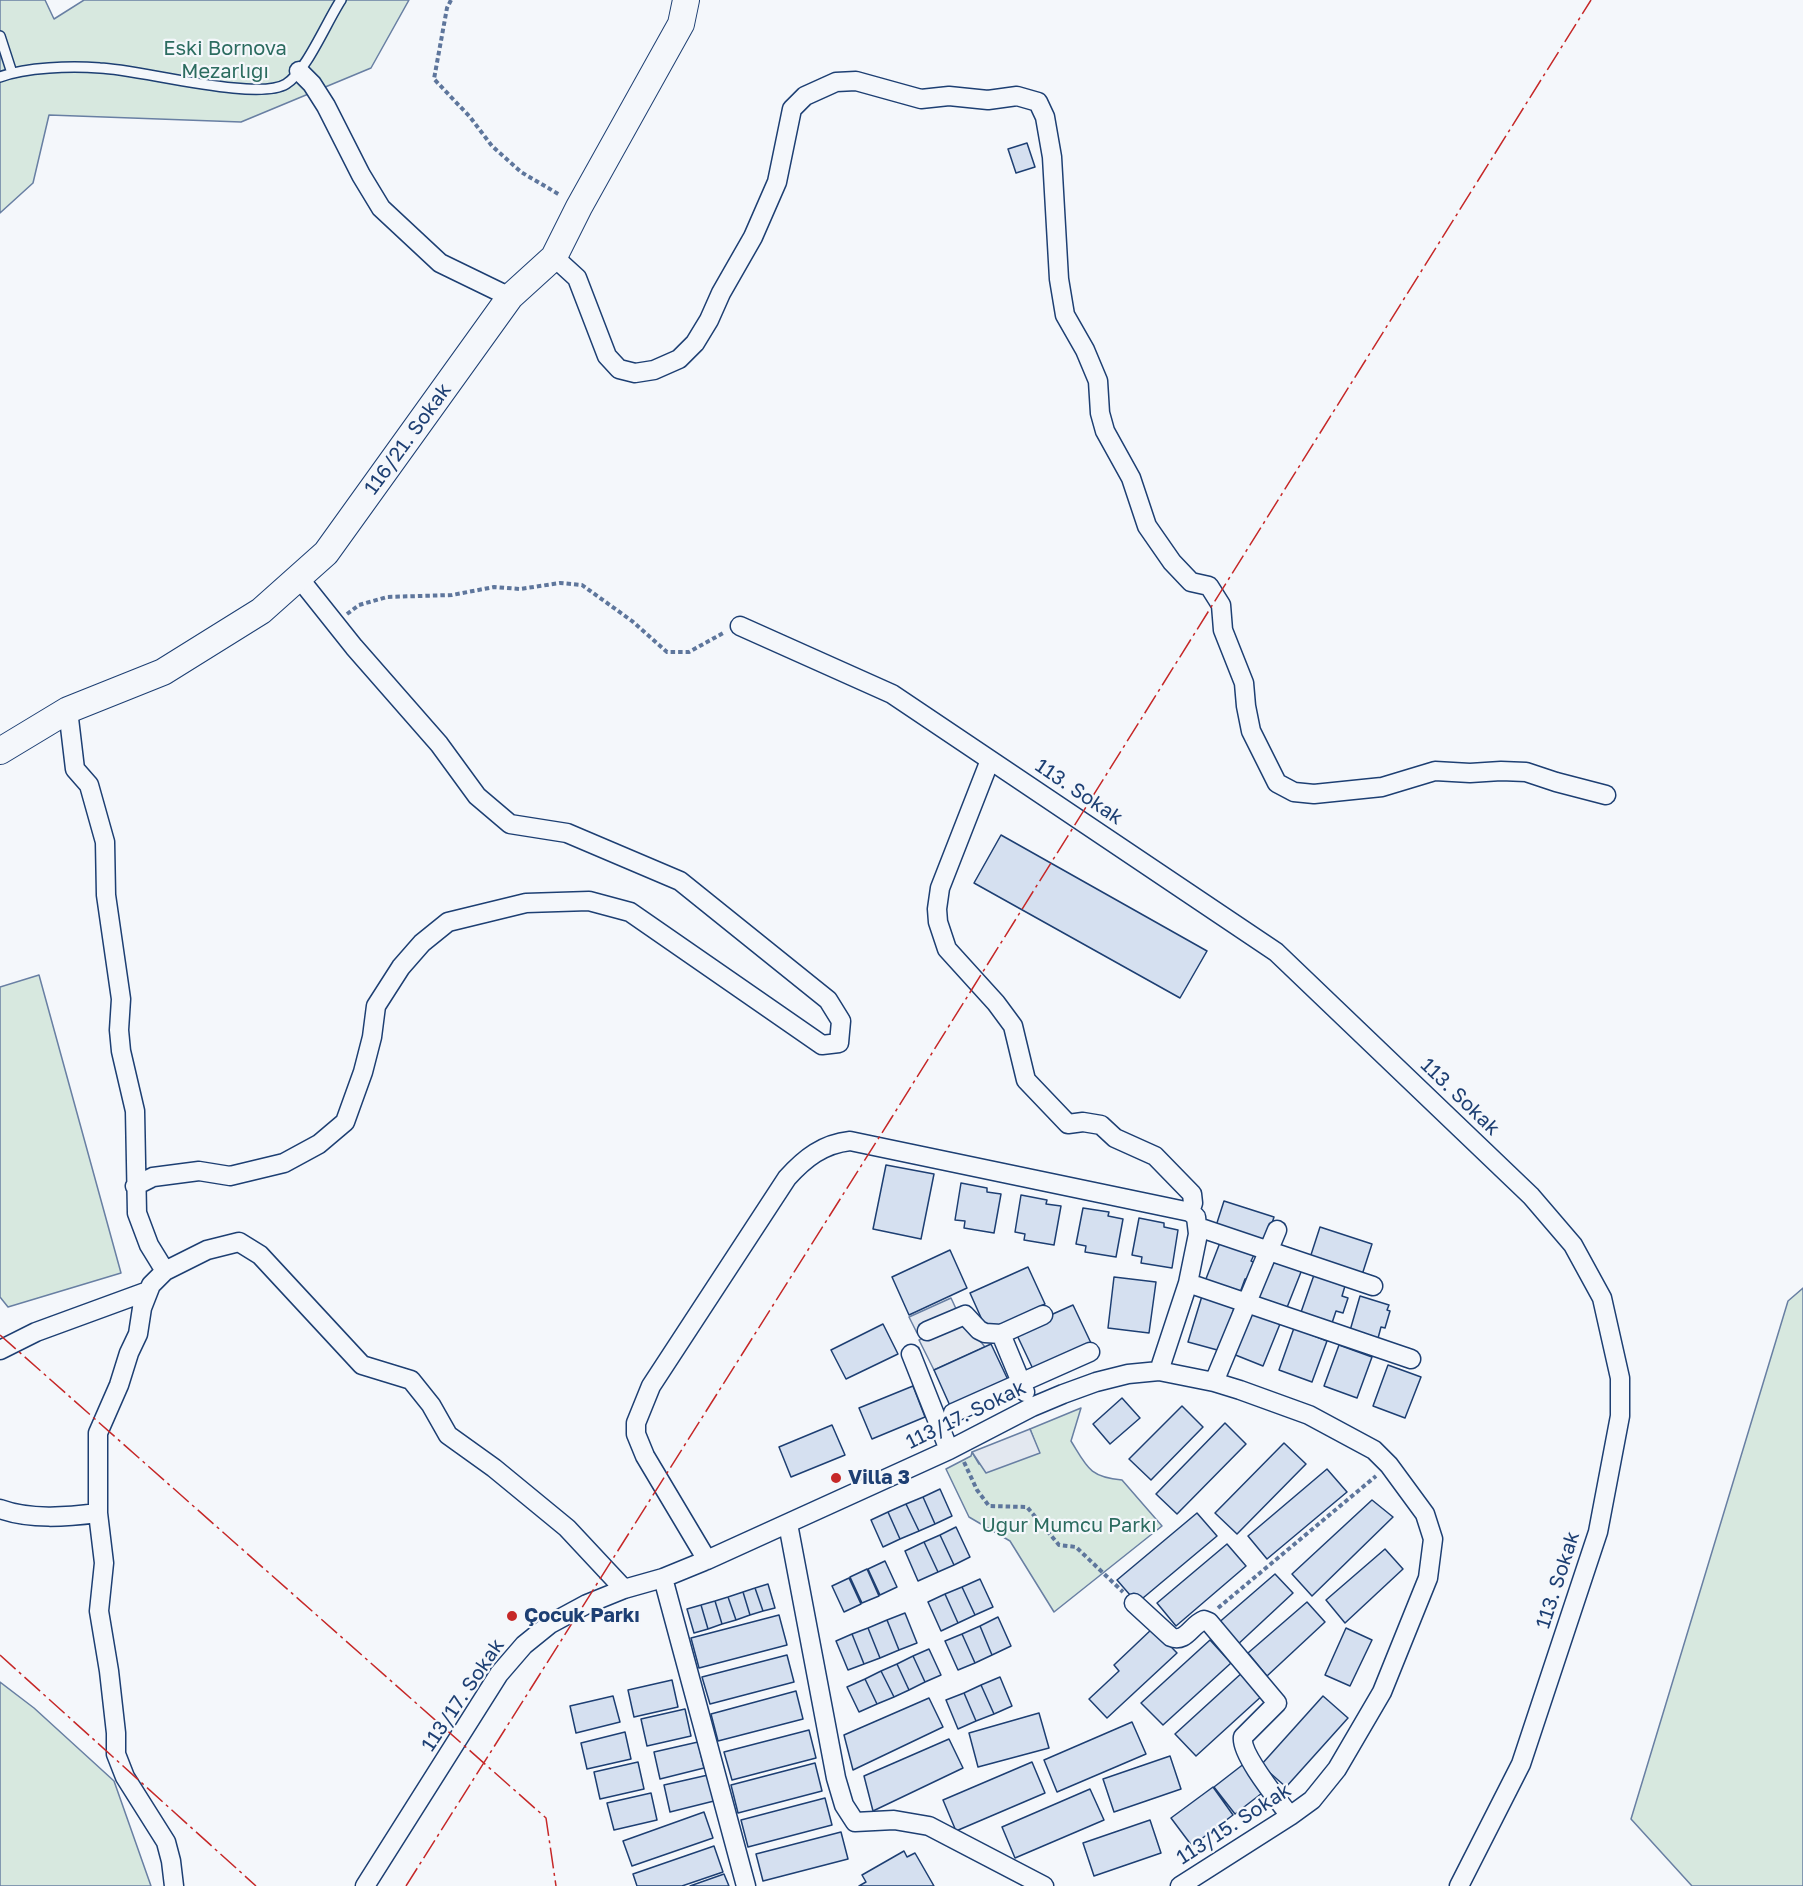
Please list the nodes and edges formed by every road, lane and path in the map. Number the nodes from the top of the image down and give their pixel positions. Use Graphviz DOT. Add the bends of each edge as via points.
graph roads {
  1 [pos="341,0"];
  2 [pos="451,0"];
  3 [pos="686,0"];
  4 [pos="0,36"];
  5 [pos="299,71"];
  6 [pos="12,74"];
  7 [pos="0,77"];
  8 [pos="579,207"];
  9 [pos="554,256"];
  10 [pos="510,297"];
  11 [pos="299,578"];
  12 [pos="335,623"];
  13 [pos="740,626"];
  14 [pos="68,710"];
  15 [pos="0,751"];
  16 [pos="990,760"];
  17 [pos="1606,795"];
  18 [pos="135,1186"];
  19 [pos="1194,1220"];
  20 [pos="1277,1230"];
  21 [pos="1268,1250"];
  22 [pos="165,1271"];
  23 [pos="1188,1283"];
  24 [pos="1373,1286"];
  25 [pos="148,1291"];
  26 [pos="1247,1302"];
  27 [pos="1043,1315"];
  28 [pos="927,1331"];
  29 [pos="1000,1334"];
  30 [pos="0,1350"];
  31 [pos="1090,1352"];
  32 [pos="911,1354"];
  33 [pos="1411,1359"];
  34 [pos="1159,1371"];
  35 [pos="1021,1382"];
  36 [pos="1214,1382"];
  37 [pos="1032,1407"];
  38 [pos="953,1413"];
  39 [pos="953,1448"];
  40 [pos="1389,1464"];
  41 [pos="0,1509"];
  42 [pos="98,1513"];
  43 [pos="788,1524"];
  44 [pos="707,1560"];
  45 [pos="663,1578"];
  46 [pos="1428,1578"];
  47 [pos="624,1589"];
  48 [pos="1134,1603"];
  49 [pos="1204,1620"];
  50 [pos="1290,1816"];
  51 [pos="174,1886"];
  52 [pos="365,1886"];
  53 [pos="746,1886"];
  54 [pos="1044,1886"];
  55 [pos="1180,1886"];
  56 [pos="1459,1886"];
  1 -- 5 [label="lane"];
  2 -- 8 [label="path" via="434,79 471,117 492,146 521,172"];
  3 -- 8 [label="street, 116/21. Sokak" via="681,24"];
  4 -- 6 [label="lane"];
  5 -- 6 [label="lane" via="286,84 260,90 101,68 23,70"];
  5 -- 10 [label="street" via="326,106 381,208 440,263"];
  6 -- 7 [label="lane"];
  8 -- 9 [label="street, 116/21. Sokak"];
  9 -- 10 [label="street, 116/21. Sokak"];
  9 -- 17 [label="street" via="577,278 607,356 619,369 635,373 654,369 680,359 709,320 777,182 792,109 805,96 836,82 856,81 921,99 949,96 988,100 1017,96 1038,102 1045,117 1052,157 1059,279 1065,315 1098,381 1105,430 1131,478 1147,526 1172,562 1191,582 1209,586 1221,605 1223,630 1244,683 1251,731 1277,783 1294,792 1314,794 1382,787 1435,771 1501,771 1526,772"];
  10 -- 11 [label="street, 116/21. Sokak" via="326,553"];
  11 -- 12 [label="street"];
  11 -- 14 [label="street, 116/21. Sokak" via="261,611 163,672"];
  12 -- 13 [label="path" via="359,605 387,597 452,595 494,587 520,589 560,583 582,585 667,652 689,652"];
  12 -- 18 [label="street" via="439,744 477,796 510,824 567,833 680,881 828,1000 841,1021 839,1042 822,1045 630,912 589,901 526,903 448,922 401,967 376,1006 363,1072 345,1122 319,1144 284,1163 230,1176 199,1172 153,1177"];
  13 -- 16 [label="street, 113. Sokak" via="892,694"];
  14 -- 15 [label="street, 116/21. Sokak"];
  14 -- 18 [label="street" via="75,769 89,785 105,842 106,895 121,999 121,1051 135,1111"];
  16 -- 19 [label="street" via="940,888 938,922 947,949 1013,1026 1026,1080 1068,1124 1101,1125 1115,1138 1155,1155 1192,1194"];
  16 -- 56 [label="street, 113. Sokak" via="1276,952 1531,1196 1573,1245 1602,1298 1620,1378 1620,1416 1598,1532 1521,1764"];
  18 -- 22 [label="street" via="137,1213 149,1245"];
  19 -- 21 [label="street"];
  19 -- 23 [label="street"];
  19 -- 44 [label="street" via="850,1141 835,1142 813,1154 788,1178 716,1287 651,1386 636,1423 645,1456"];
  20 -- 21 [label="street"];
  21 -- 24 [label="street"];
  21 -- 26 [label="street"];
  22 -- 25 [label="street"];
  22 -- 47 [label="street" via="207,1250 239,1242 260,1255 362,1365 411,1380 431,1404 448,1436 567,1528"];
  23 -- 26 [label="street"];
  23 -- 34 [label="street"];
  25 -- 30 [label="street" via="36,1332"];
  25 -- 42 [label="street" via="138,1334 98,1433"];
  26 -- 33 [label="street"];
  26 -- 36 [label="street"];
  27 -- 29 [label="street"];
  28 -- 29 [label="street" via="965,1315 979,1330"];
  29 -- 35 [label="street"];
  31 -- 35 [label="street"];
  32 -- 39 [label="street"];
  34 -- 36 [label="street, 113/17. Sokak"];
  34 -- 37 [label="street, 113/17. Sokak" via="1096,1382"];
  35 -- 37 [label="street"];
  35 -- 38 [label="street"];
  36 -- 40 [label="street, 113/17. Sokak" via="1309,1415 1374,1450"];
  37 -- 39 [label="street, 113/17. Sokak"];
  39 -- 43 [label="street, 113/17. Sokak"];
  39 -- 48 [label="path" via="989,1506 1027,1507 1059,1545 1076,1547"];
  40 -- 46 [label="street, 113/17. Sokak" via="1425,1514 1433,1539"];
  40 -- 49 [label="path"];
  41 -- 42 [label="street" via="66,1517"];
  42 -- 51 [label="street" via="104,1563 99,1611 116,1754 125,1777 166,1842"];
  43 -- 44 [label="street, 113/17. Sokak"];
  43 -- 54 [label="street" via="836,1778 844,1805 855,1822 894,1820 930,1826"];
  44 -- 45 [label="street, 113/17. Sokak"];
  45 -- 47 [label="street, 113/17. Sokak"];
  45 -- 53 [label="street"];
  46 -- 50 [label="street, 113/15. Sokak" via="1382,1692 1336,1769 1312,1800"];
  47 -- 52 [label="street, 113/17. Sokak" via="550,1624 524,1645 499,1674"];
  48 -- 49 [label="street" via="1177,1640"];
  49 -- 50 [label="street" via="1277,1703 1243,1737 1242,1743"];
  50 -- 55 [label="street, 113/15. Sokak"];
}
